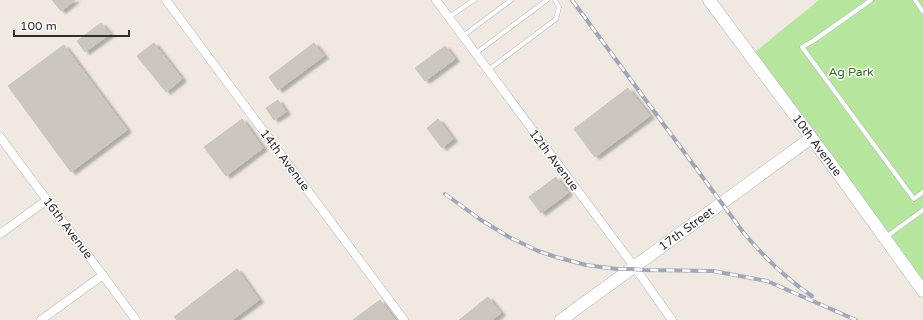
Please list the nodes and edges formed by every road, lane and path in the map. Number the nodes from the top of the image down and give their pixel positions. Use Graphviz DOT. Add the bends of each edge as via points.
graph roads {
  1 [pos="166,0"];
  2 [pos="436,0"];
  3 [pos="474,0"];
  4 [pos="511,0"];
  5 [pos="547,0"];
  6 [pos="555,0"];
  7 [pos="709,0"];
  8 [pos="871,0"];
  9 [pos="915,0"];
  10 [pos="923,12"];
  11 [pos="449,18"];
  12 [pos="463,36"];
  13 [pos="475,54"];
  14 [pos="488,70"];
  15 [pos="0,138"];
  16 [pos="811,138"];
  17 [pos="923,192"];
  18 [pos="47,200"];
  19 [pos="923,210"];
  20 [pos="0,234"];
  21 [pos="884,238"];
  22 [pos="634,267"];
  23 [pos="103,275"];
  24 [pos="923,291"];
  25 [pos="671,319"];
  26 [pos="42,320"];
  27 [pos="136,320"];
  28 [pos="404,320"];
  29 [pos="561,320"];
  1 -- 28 [label="street, 14th Avenue"];
  2 -- 11 [label="street, 12th Avenue"];
  3 -- 11 [label="lane"];
  4 -- 12 [label="lane"];
  5 -- 13 [label="lane"];
  6 -- 14 [label="lane" via="559,7 556,19"];
  7 -- 16 [label="main road, 10th Avenue"];
  8 -- 17 [label="lane" via="802,47 914,199"];
  9 -- 10 [label="lane"];
  11 -- 12 [label="street, 12th Avenue"];
  12 -- 13 [label="street, 12th Avenue"];
  13 -- 14 [label="street, 12th Avenue"];
  14 -- 22 [label="street, 12th Avenue"];
  15 -- 18 [label="street, 16th Avenue"];
  16 -- 21 [label="main road, 10th Avenue"];
  16 -- 22 [label="main road, 17th Street"];
  18 -- 20 [label="street"];
  18 -- 23 [label="street, 16th Avenue"];
  19 -- 21 [label="lane"];
  21 -- 24 [label="main road, 10th Avenue"];
  22 -- 25 [label="street, 12th Avenue"];
  22 -- 29 [label="main road, 17th Street"];
  23 -- 26 [label="street"];
  23 -- 27 [label="street, 16th Avenue"];
}
